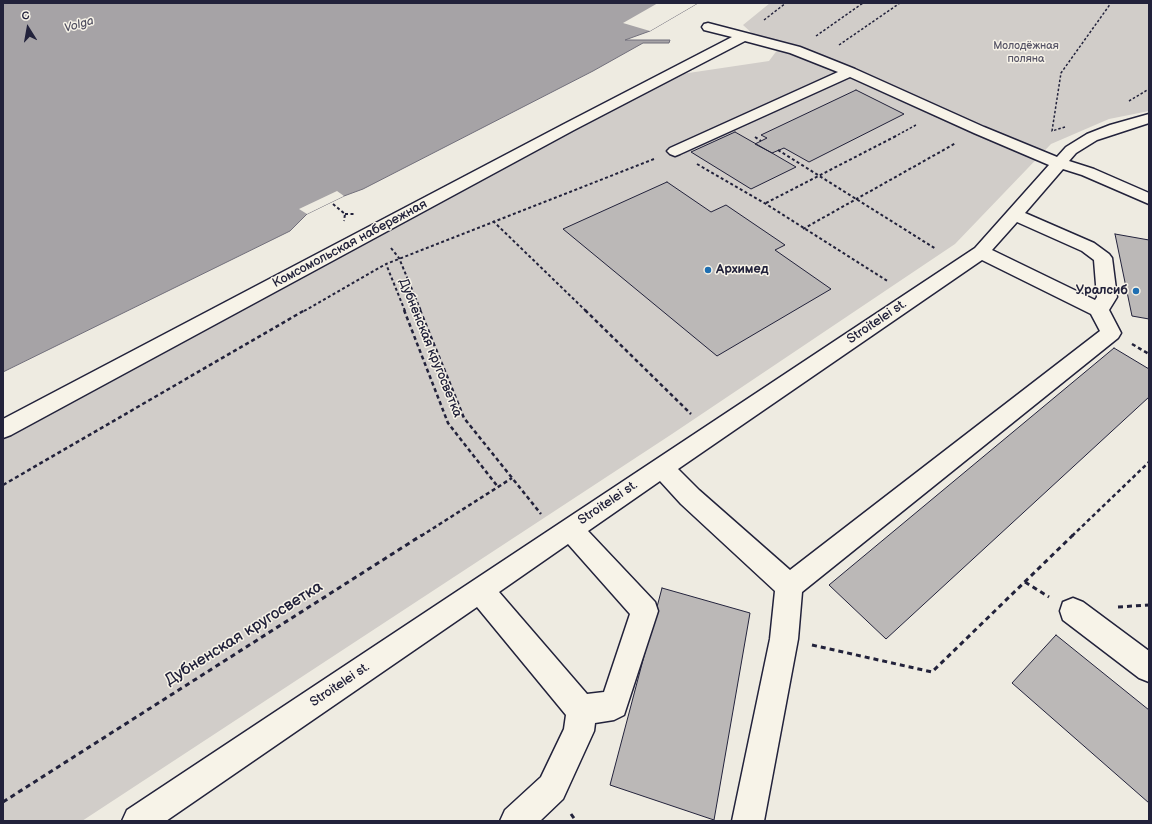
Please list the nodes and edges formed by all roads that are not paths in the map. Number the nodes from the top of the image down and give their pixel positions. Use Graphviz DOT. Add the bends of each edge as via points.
graph roads {
  1 [pos="708,27"];
  2 [pos="742,37"];
  3 [pos="795,50"];
  4 [pos="755,51"];
  5 [pos="734,55"];
  6 [pos="699,60"];
  7 [pos="850,72"];
  8 [pos="1149,118"];
  9 [pos="675,151"];
  10 [pos="1058,162"];
  11 [pos="1149,199"];
  12 [pos="1013,214"];
  13 [pos="981,252"];
  14 [pos="1099,310"];
  15 [pos="3,429"];
  16 [pos="662,468"];
  17 [pos="570,529"];
  18 [pos="789,586"];
  19 [pos="480,590"];
  20 [pos="1072,611"];
  21 [pos="1149,668"];
  22 [pos="581,710"];
  23 [pos="138,821"];
  24 [pos="516,821"];
  25 [pos="748,821"];
  1 -- 2 [label="street"];
  2 -- 3 [label="street"];
  2 -- 6 [label="street, Комсомольская набережная"];
  3 -- 4 [label="street"];
  3 -- 7 [label="street"];
  5 -- 6 [label="street"];
  6 -- 15 [label="street, Комсомольская набережная"];
  7 -- 9 [label="street"];
  7 -- 10 [label="street" via="979,130"];
  8 -- 10 [label="street, Stroitelei st." via="1092,137"];
  10 -- 11 [label="street" via="1088,172"];
  10 -- 12 [label="street, Stroitelei st."];
  12 -- 13 [label="street, Stroitelei st."];
  12 -- 14 [label="street" via="1088,246 1104,258 1107,297"];
  13 -- 14 [label="street"];
  13 -- 16 [label="street, Stroitelei st."];
  14 -- 18 [label="street" via="1111,333"];
  16 -- 17 [label="street, Stroitelei st."];
  16 -- 18 [label="street" via="690,497"];
  17 -- 19 [label="street, Stroitelei st."];
  17 -- 22 [label="street" via="645,611 614,705"];
  18 -- 25 [label="street" via="784,639"];
  19 -- 22 [label="street"];
  19 -- 23 [label="street, Stroitelei st."];
  20 -- 21 [label="street"];
  22 -- 24 [label="street" via="579,731 552,788"];
}
